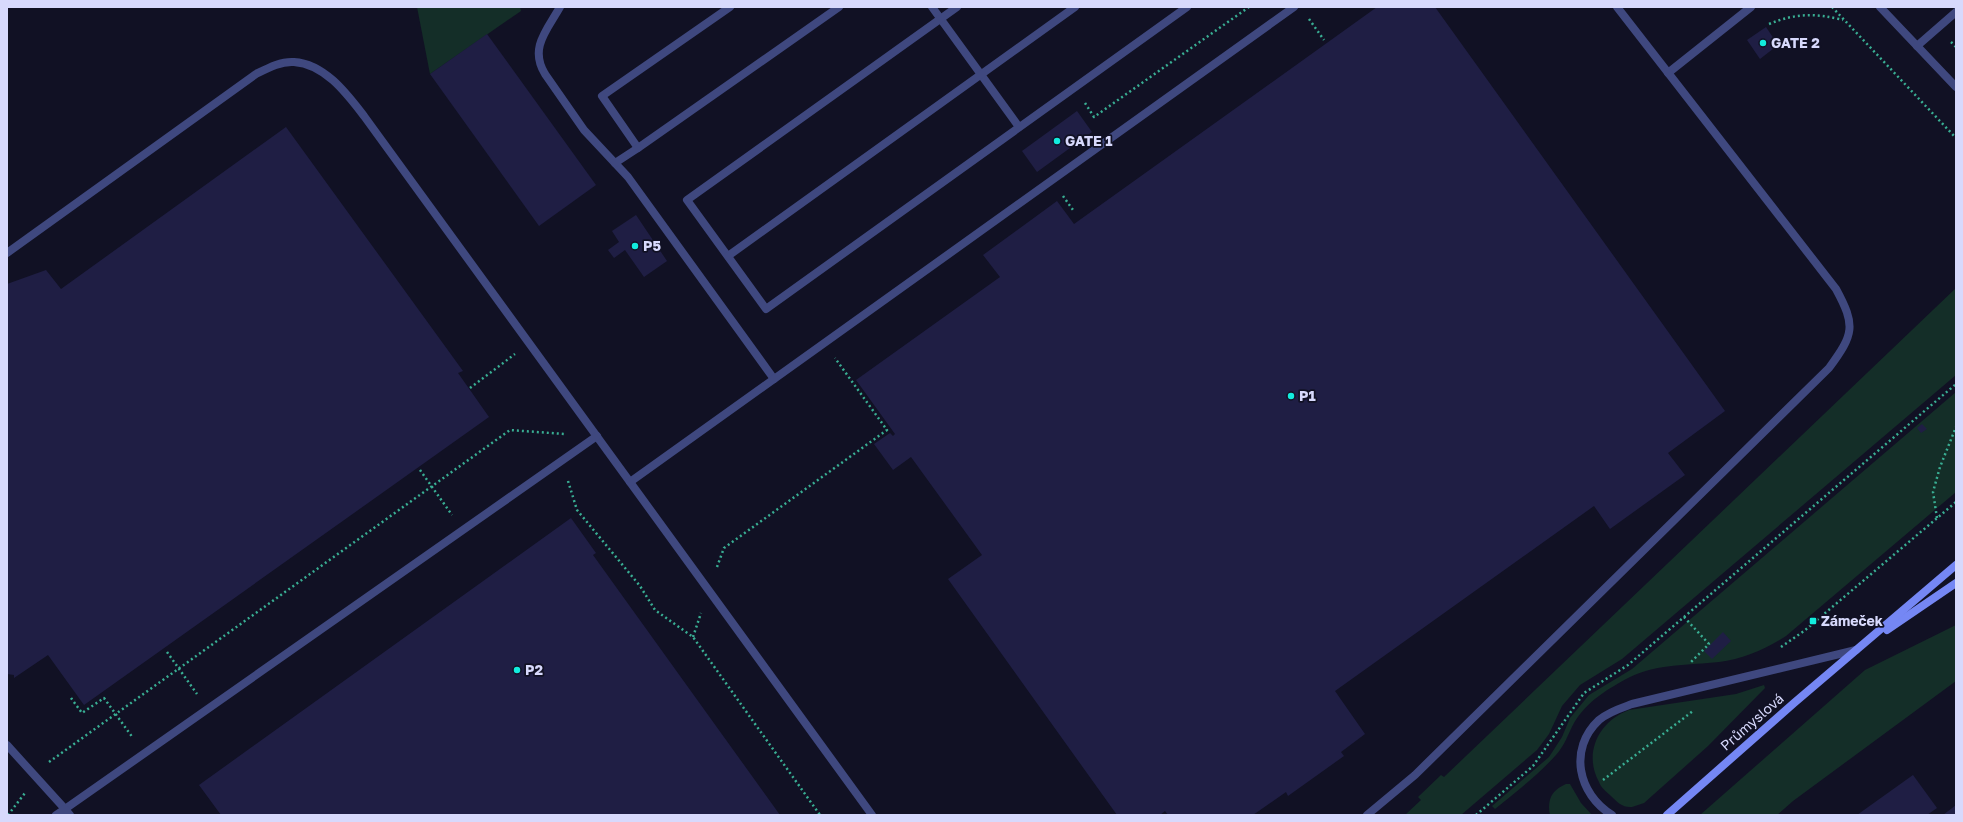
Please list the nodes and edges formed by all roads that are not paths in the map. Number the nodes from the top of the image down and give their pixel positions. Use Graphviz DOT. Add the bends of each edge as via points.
graph roads {
  1 [pos="560,7"];
  2 [pos="730,7"];
  3 [pos="839,7"];
  4 [pos="932,7"];
  5 [pos="957,7"];
  6 [pos="1075,7"];
  7 [pos="1187,7"];
  8 [pos="1294,7"];
  9 [pos="1617,7"];
  10 [pos="1751,7"];
  11 [pos="1880,7"];
  12 [pos="1956,12"];
  13 [pos="941,19"];
  14 [pos="1917,46"];
  15 [pos="1668,73"];
  16 [pos="981,74"];
  17 [pos="1956,87"];
  18 [pos="1019,127"];
  19 [pos="638,148"];
  20 [pos="616,163"];
  21 [pos="7,253"];
  22 [pos="728,256"];
  23 [pos="774,379"];
  24 [pos="597,436"];
  25 [pos="630,482"];
  26 [pos="1956,565"];
  27 [pos="1956,583"];
  28 [pos="1856,650"];
  29 [pos="7,745"];
  30 [pos="67,812"];
  31 [pos="56,815"];
  32 [pos="872,815"];
  33 [pos="1367,815"];
  34 [pos="1612,815"];
  35 [pos="1667,815"];
  1 -- 20 [label="street" via="540,42 540,66 584,130"];
  2 -- 19 [label="street" via="602,96"];
  3 -- 19 [label="street"];
  4 -- 13 [label="street"];
  5 -- 13 [label="street"];
  6 -- 16 [label="street"];
  7 -- 18 [label="street"];
  8 -- 23 [label="street"];
  9 -- 15 [label="street"];
  10 -- 15 [label="street"];
  11 -- 14 [label="street"];
  12 -- 14 [label="street"];
  13 -- 16 [label="street"];
  13 -- 22 [label="street" via="687,200"];
  14 -- 17 [label="street"];
  15 -- 33 [label="street" via="1836,289 1847,309 1851,328 1844,348 1829,368 1415,775"];
  16 -- 18 [label="street"];
  16 -- 22 [label="street"];
  18 -- 22 [label="street" via="766,309"];
  19 -- 20 [label="street"];
  20 -- 23 [label="street"];
  21 -- 24 [label="street" via="256,74 274,65 294,62 312,67 328,76 346,93"];
  23 -- 25 [label="street"];
  24 -- 25 [label="street"];
  24 -- 30 [label="street" via="144,753"];
  25 -- 32 [label="street"];
  26 -- 28 [label="main road, Průmyslová"];
  27 -- 28 [label="main road, Průmyslová"];
  28 -- 34 [label="street" via="1632,704 1610,713 1592,729 1582,751 1581,772 1588,792 1595,802"];
  28 -- 35 [label="main road, Průmyslová"];
  29 -- 30 [label="street"];
  30 -- 31 [label="street"];
}
